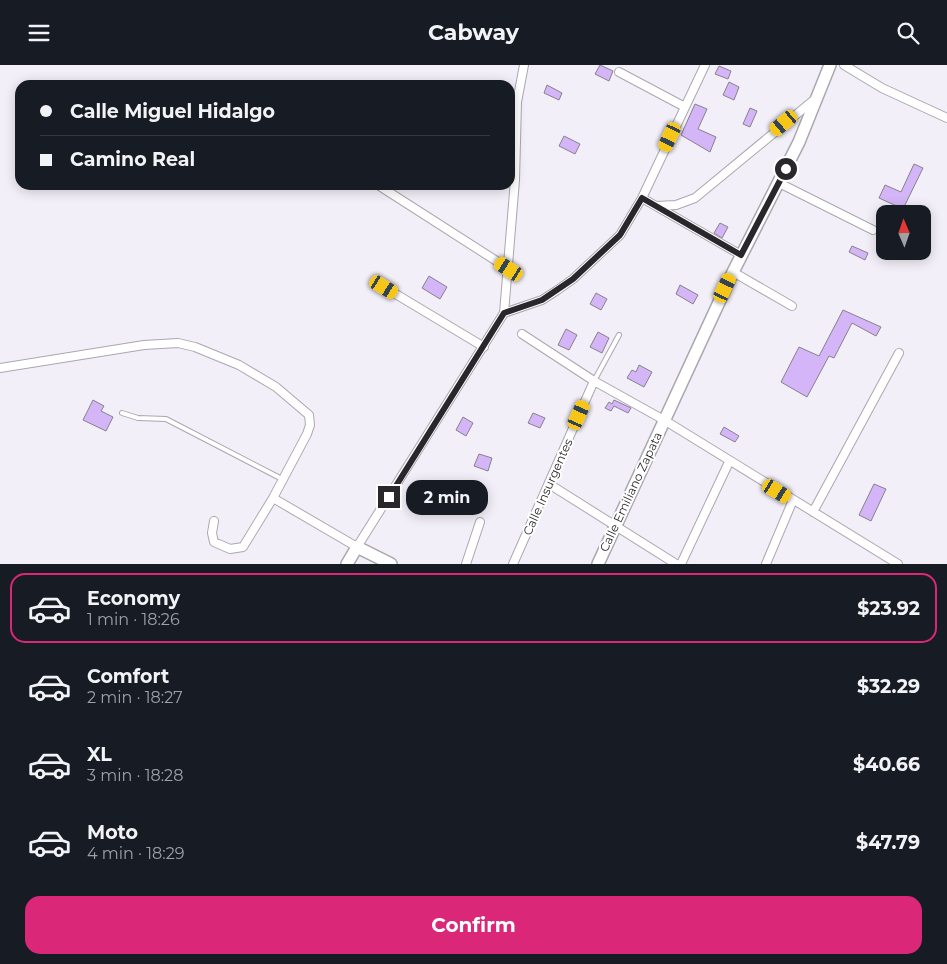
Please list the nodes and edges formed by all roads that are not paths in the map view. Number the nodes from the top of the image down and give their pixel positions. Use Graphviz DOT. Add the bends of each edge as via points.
graph roads {
  1 [pos="524,65"];
  2 [pos="705,65"];
  3 [pos="830,65"];
  4 [pos="844,65"];
  5 [pos="618,72"];
  6 [pos="815,99"];
  7 [pos="685,107"];
  8 [pos="947,118"];
  9 [pos="515,180"];
  10 [pos="779,183"];
  11 [pos="386,190"];
  12 [pos="514,190"];
  13 [pos="642,198"];
  14 [pos="656,206"];
  15 [pos="873,230"];
  16 [pos="741,255"];
  17 [pos="509,269"];
  18 [pos="732,272"];
  19 [pos="384,287"];
  20 [pos="792,306"];
  21 [pos="504,313"];
  22 [pos="522,334"];
  23 [pos="619,335"];
  24 [pos="484,347"];
  25 [pos="898,353"];
  26 [pos="0,368"];
  27 [pos="594,381"];
  28 [pos="122,413"];
  29 [pos="664,420"];
  30 [pos="729,462"];
  31 [pos="282,479"];
  32 [pos="549,484"];
  33 [pos="273,498"];
  34 [pos="793,500"];
  35 [pos="814,512"];
  36 [pos="214,521"];
  37 [pos="480,522"];
  38 [pos="616,525"];
  39 [pos="357,547"];
  40 [pos="347,564"];
  41 [pos="391,564"];
  42 [pos="466,564"];
  43 [pos="512,564"];
  44 [pos="598,564"];
  45 [pos="676,564"];
  46 [pos="681,564"];
  47 [pos="766,564"];
  48 [pos="898,564"];
  1 -- 9 [label="street" via="517,103"];
  2 -- 7 [label="street"];
  3 -- 6 [label="street, Calle Emiliano Zapata"];
  4 -- 8 [label="street" via="882,88"];
  5 -- 7 [label="street"];
  6 -- 10 [label="street, Calle Emiliano Zapata" via="799,143"];
  6 -- 14 [label="street" via="695,198 676,205"];
  7 -- 13 [label="street"];
  10 -- 15 [label="street"];
  10 -- 16 [label="street, Calle Emiliano Zapata"];
  11 -- 17 [label="street"];
  12 -- 17 [label="street"];
  13 -- 14 [label="street"];
  13 -- 21 [label="street" via="620,235 573,279 542,300"];
  14 -- 16 [label="street"];
  16 -- 18 [label="street, Calle Emiliano Zapata"];
  17 -- 21 [label="street"];
  18 -- 20 [label="street"];
  18 -- 29 [label="street, Calle Emiliano Zapata"];
  19 -- 24 [label="street"];
  21 -- 24 [label="street"];
  22 -- 27 [label="street"];
  23 -- 27 [label="lane"];
  24 -- 39 [label="street"];
  25 -- 35 [label="street"];
  26 -- 31 [label="street" via="144,345 178,343 195,347 239,365 276,387 309,415 306,435"];
  27 -- 29 [label="street"];
  27 -- 32 [label="street, Calle Insurgentes"];
  28 -- 31 [label="lane" via="138,418 166,419"];
  29 -- 30 [label="street"];
  29 -- 38 [label="street, Calle Emiliano Zapata"];
  30 -- 34 [label="street"];
  30 -- 46 [label="street"];
  31 -- 33 [label="street"];
  32 -- 38 [label="street"];
  32 -- 43 [label="street, Calle Insurgentes"];
  33 -- 36 [label="street" via="243,547 238,549 230,549 214,541"];
  33 -- 39 [label="street"];
  34 -- 35 [label="street"];
  34 -- 47 [label="street"];
  35 -- 48 [label="street"];
  37 -- 42 [label="street"];
  38 -- 44 [label="street, Calle Emiliano Zapata"];
  38 -- 45 [label="street"];
  39 -- 40 [label="street"];
  39 -- 41 [label="street"];
}
